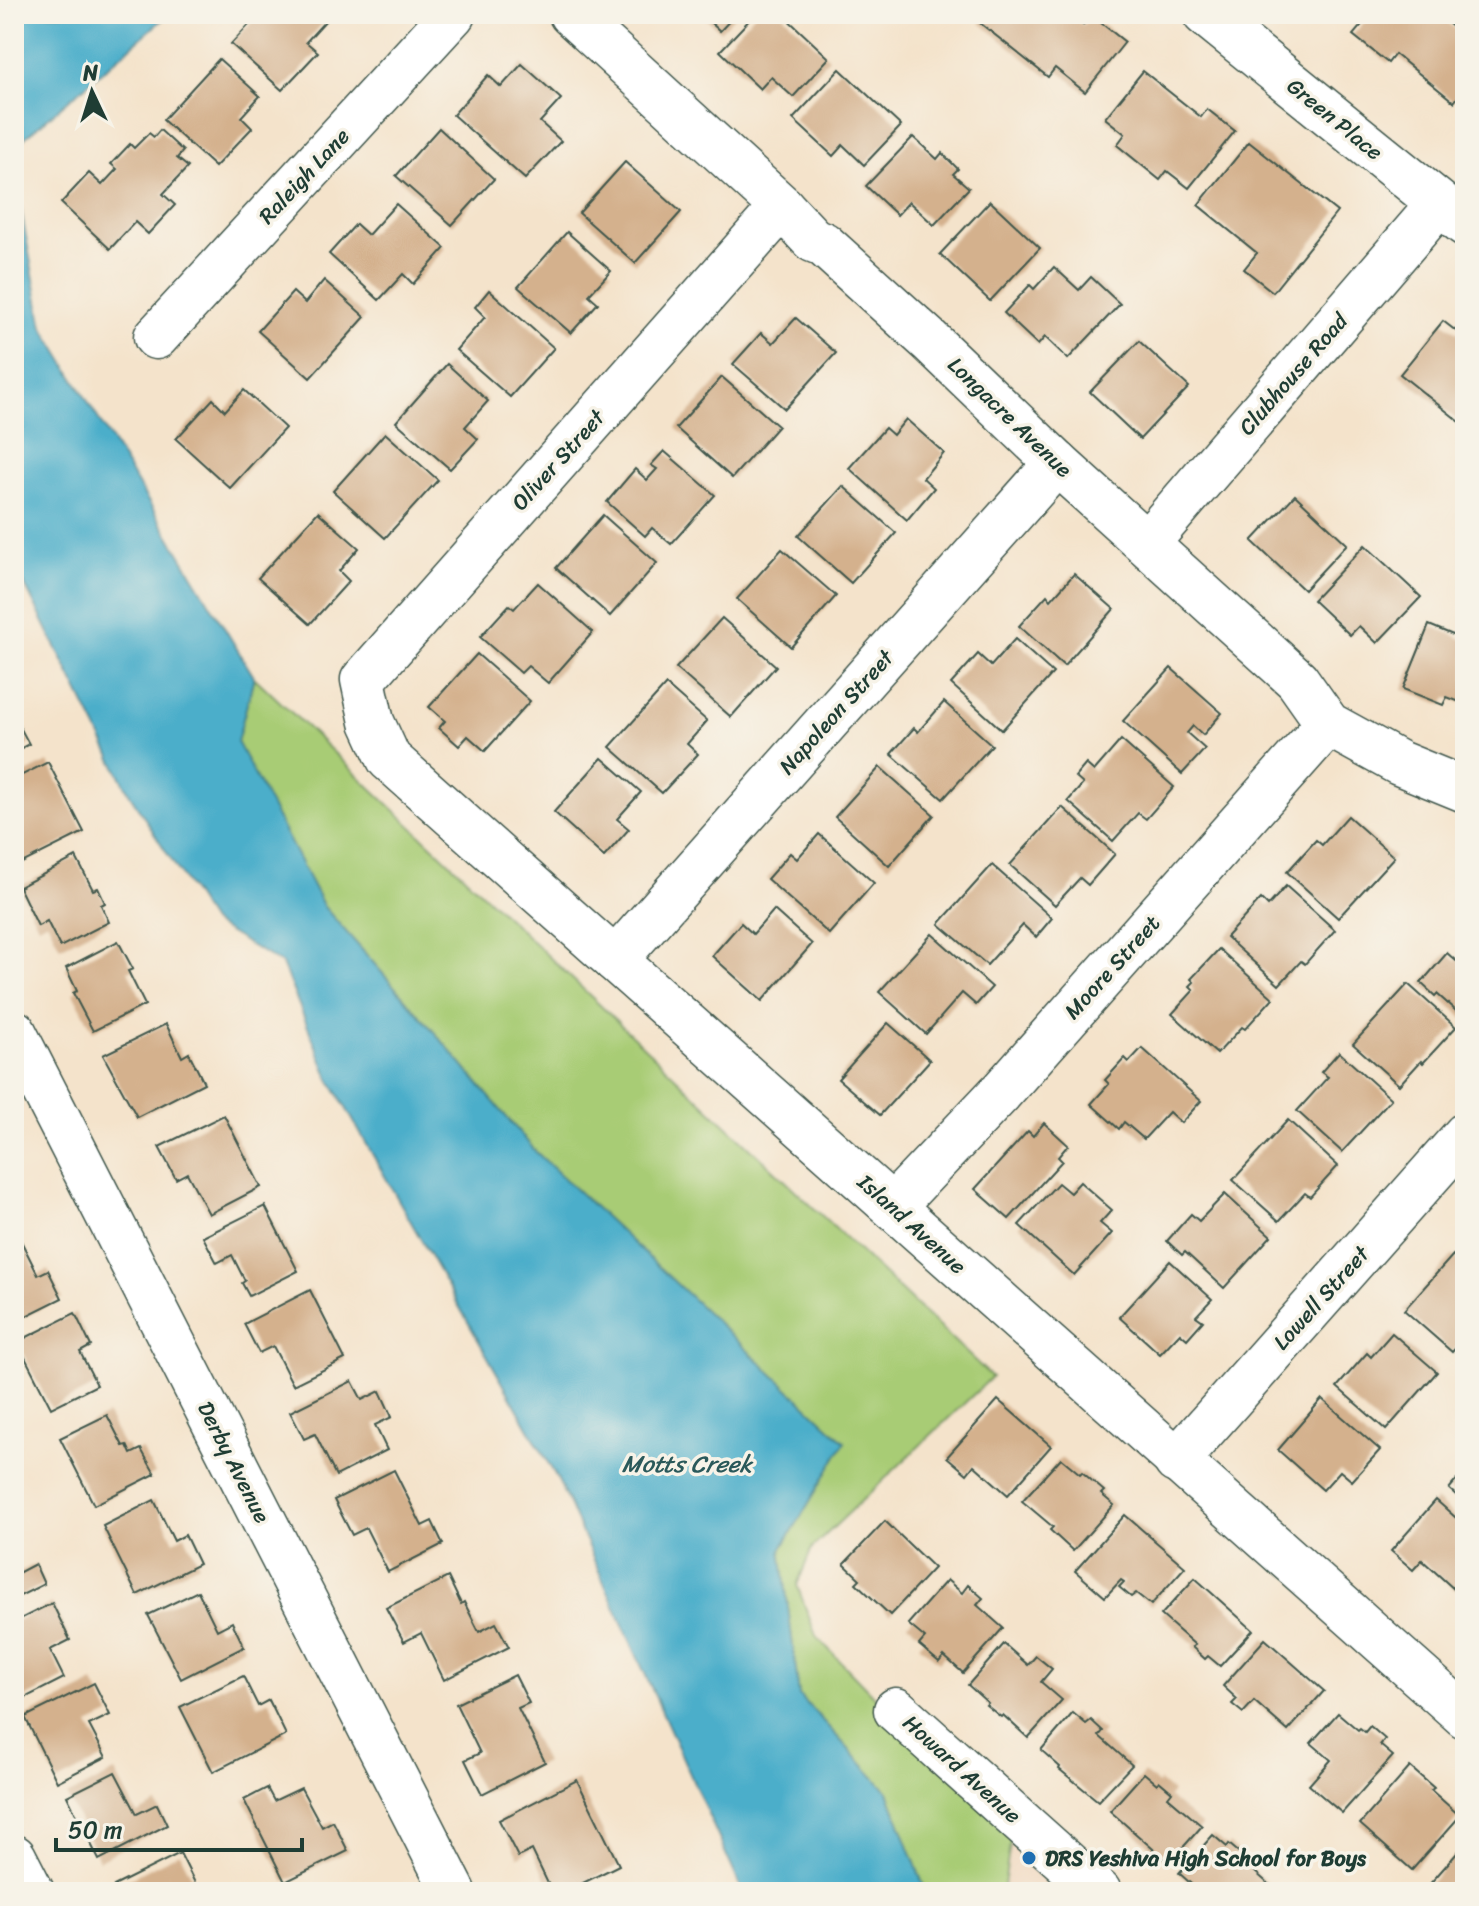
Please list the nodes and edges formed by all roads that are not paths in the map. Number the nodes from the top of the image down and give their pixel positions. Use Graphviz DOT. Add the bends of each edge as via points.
graph roads {
  1 [pos="453,14"];
  2 [pos="571,14"];
  3 [pos="1205,14"];
  4 [pos="782,207"];
  5 [pos="1452,214"];
  6 [pos="156,337"];
  7 [pos="1057,463"];
  8 [pos="1147,543"];
  9 [pos="372,722"];
  10 [pos="1328,724"];
  11 [pos="1465,790"];
  12 [pos="615,960"];
  13 [pos="14,1032"];
  14 [pos="1465,1135"];
  15 [pos="893,1206"];
  16 [pos="1176,1461"];
  17 [pos="1462,1708"];
  18 [pos="896,1710"];
  19 [pos="14,1857"];
  20 [pos="32,1892"];
  21 [pos="454,1892"];
  22 [pos="1099,1892"];
  1 -- 6 [label="street, Raleigh Lane"];
  2 -- 4 [label="street, Longacre Avenue"];
  3 -- 5 [label="street, Green Place"];
  4 -- 7 [label="street, Longacre Avenue"];
  4 -- 9 [label="street, Oliver Street" via="363,680"];
  5 -- 8 [label="street, Clubhouse Road"];
  7 -- 8 [label="street, Longacre Avenue"];
  7 -- 12 [label="street, Napoleon Street"];
  8 -- 10 [label="street, Longacre Avenue" via="1297,680"];
  9 -- 12 [label="street, Island Avenue" via="389,759"];
  10 -- 11 [label="street, Longacre Avenue" via="1399,763"];
  10 -- 15 [label="street, Moore Street"];
  12 -- 15 [label="street, Island Avenue"];
  13 -- 21 [label="street, Derby Avenue"];
  14 -- 16 [label="street, Lowell Street"];
  15 -- 16 [label="street, Island Avenue"];
  16 -- 17 [label="street, Island Avenue"];
  18 -- 22 [label="street, Howard Avenue"];
  19 -- 20 [label="street"];
}
